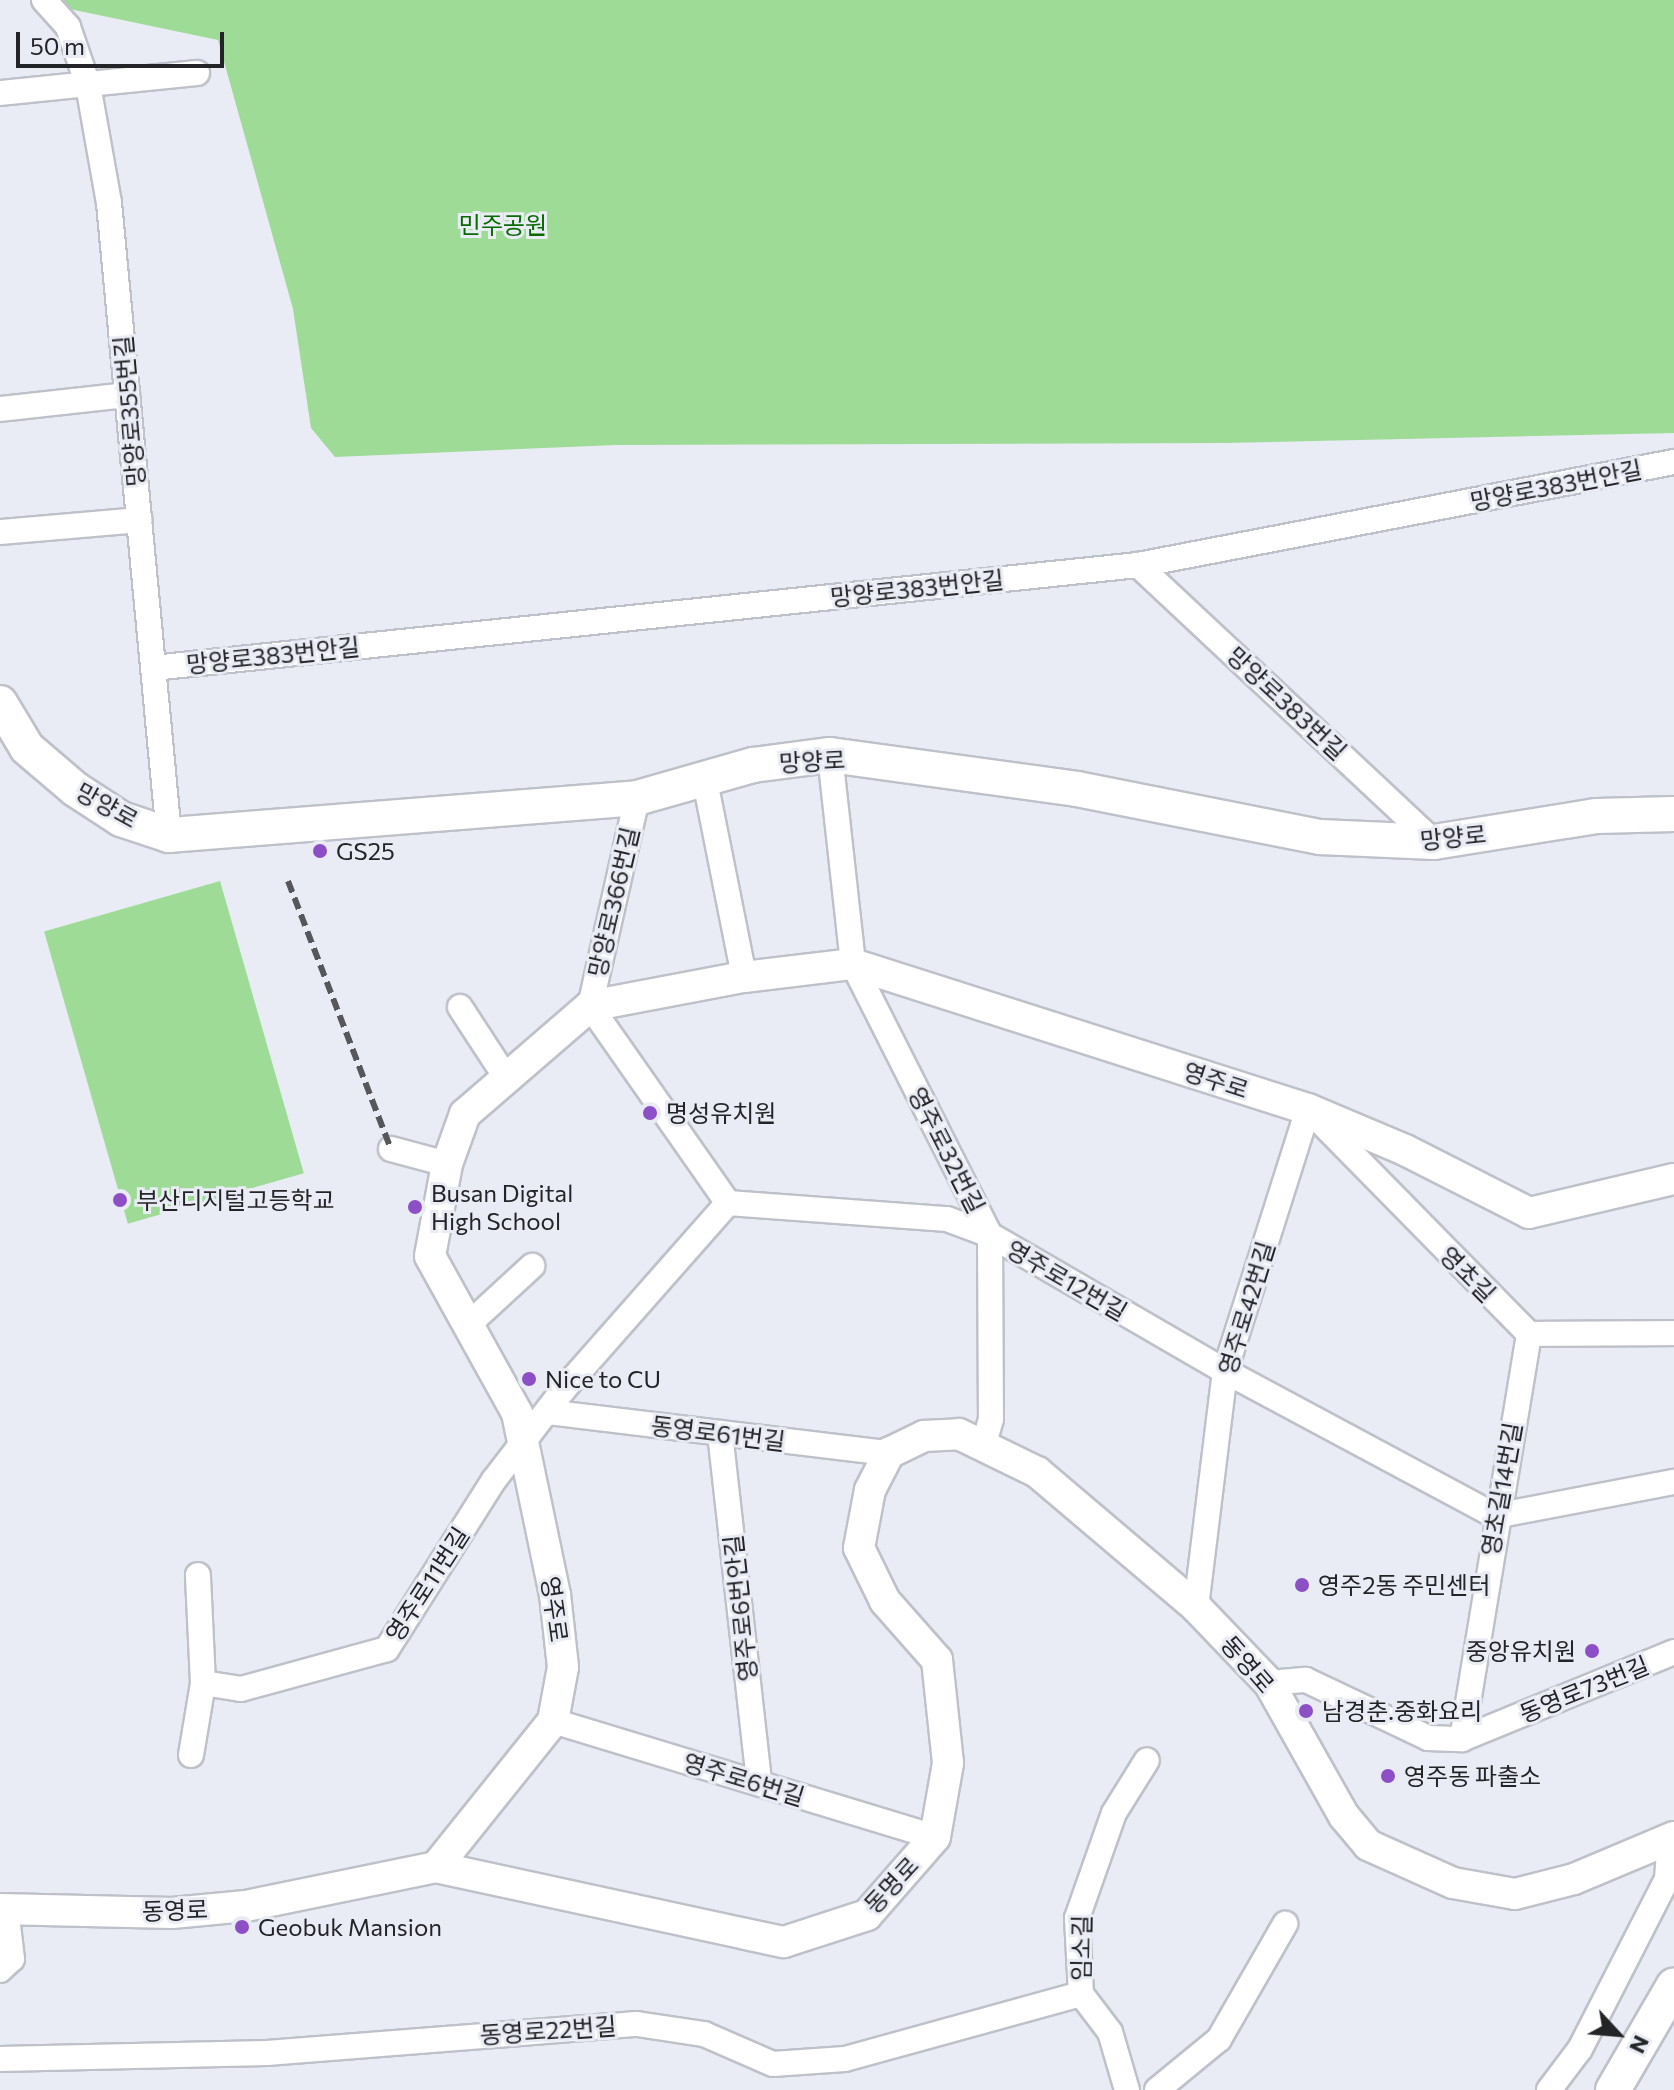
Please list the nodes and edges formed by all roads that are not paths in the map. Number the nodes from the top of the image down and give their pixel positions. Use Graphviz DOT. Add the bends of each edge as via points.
graph roads {
  1 [pos="44,0"];
  2 [pos="197,73"];
  3 [pos="88,85"];
  4 [pos="0,93"];
  5 [pos="127,395"];
  6 [pos="0,409"];
  7 [pos="1674,462"];
  8 [pos="139,520"];
  9 [pos="0,532"];
  10 [pos="1138,565"];
  11 [pos="153,668"];
  12 [pos="0,703"];
  13 [pos="830,755"];
  14 [pos="705,781"];
  15 [pos="637,798"];
  16 [pos="1674,814"];
  17 [pos="169,835"];
  18 [pos="1434,842"];
  19 [pos="853,964"];
  20 [pos="744,977"];
  21 [pos="590,1006"];
  22 [pos="460,1007"];
  23 [pos="505,1076"];
  24 [pos="1308,1109"];
  25 [pos="391,1149"];
  26 [pos="447,1164"];
  27 [pos="1674,1179"];
  28 [pos="728,1203"];
  29 [pos="990,1235"];
  30 [pos="532,1266"];
  31 [pos="469,1324"];
  32 [pos="1674,1333"];
  33 [pos="1529,1334"];
  34 [pos="1225,1371"];
  35 [pos="548,1412"];
  36 [pos="720,1433"];
  37 [pos="984,1443"];
  38 [pos="524,1446"];
  39 [pos="889,1453"];
  40 [pos="1674,1482"];
  41 [pos="1495,1516"];
  42 [pos="198,1575"];
  43 [pos="1196,1607"];
  44 [pos="1674,1652"];
  45 [pos="203,1683"];
  46 [pos="1269,1683"];
  47 [pos="553,1721"];
  48 [pos="1462,1739"];
  49 [pos="191,1755"];
  50 [pos="1147,1760"];
  51 [pos="759,1783"];
  52 [pos="935,1837"];
  53 [pos="1672,1838"];
  54 [pos="436,1867"];
  55 [pos="3,1909"];
  56 [pos="1285,1924"];
  57 [pos="0,1970"];
  58 [pos="1674,1985"];
  59 [pos="1081,1994"];
  60 [pos="0,2059"];
  61 [pos="1127,2090"];
  62 [pos="1157,2090"];
  63 [pos="1549,2090"];
  64 [pos="1613,2090"];
  1 -- 3 [label="street, 망양로355번길" via="68,27"];
  2 -- 3 [label="street"];
  3 -- 4 [label="street"];
  3 -- 5 [label="street, 망양로355번길" via="109,203"];
  5 -- 6 [label="street"];
  5 -- 8 [label="street, 망양로355번길"];
  7 -- 10 [label="street, 망양로383번안길"];
  8 -- 9 [label="street"];
  8 -- 11 [label="street, 망양로355번길"];
  10 -- 11 [label="street, 망양로383번안길"];
  10 -- 18 [label="street, 망양로383번길"];
  11 -- 17 [label="street, 망양로355번길"];
  12 -- 17 [label="main road, 망양로" via="27,748 75,789 121,819"];
  13 -- 14 [label="main road, 망양로" via="753,765"];
  13 -- 18 [label="main road, 망양로" via="1077,789 1320,837"];
  13 -- 19 [label="street"];
  14 -- 15 [label="main road, 망양로"];
  14 -- 20 [label="street"];
  15 -- 17 [label="main road, 망양로"];
  15 -- 21 [label="street, 망양로366번길"];
  16 -- 18 [label="main road, 망양로" via="1597,816"];
  19 -- 20 [label="street, 영주로"];
  19 -- 24 [label="street, 영주로"];
  19 -- 29 [label="street, 영주로32번길"];
  20 -- 21 [label="street, 영주로"];
  21 -- 23 [label="street, 영주로"];
  21 -- 28 [label="street"];
  22 -- 23 [label="street"];
  23 -- 26 [label="street, 영주로" via="465,1114"];
  24 -- 27 [label="street, 영주로" via="1405,1150 1529,1213"];
  24 -- 33 [label="street, 영초길"];
  24 -- 34 [label="street, 영주로42번길"];
  25 -- 26 [label="street"];
  26 -- 31 [label="street, 영주로" via="430,1256"];
  28 -- 29 [label="street, 영주로12번길" via="947,1219"];
  28 -- 35 [label="street"];
  29 -- 34 [label="street, 영주로12번길"];
  29 -- 37 [label="street, 영주로32번길" via="991,1419"];
  30 -- 31 [label="street"];
  31 -- 38 [label="street, 영주로" via="517,1413"];
  32 -- 33 [label="street"];
  33 -- 41 [label="street, 영초길14번길"];
  34 -- 41 [label="street, 영주로12번길"];
  34 -- 43 [label="street, 영주로42번길"];
  35 -- 36 [label="street, 동영로61번길"];
  35 -- 38 [label="street"];
  36 -- 39 [label="street, 동영로61번길"];
  36 -- 51 [label="street, 영주로6번안길"];
  37 -- 39 [label="street, 동영로" via="959,1434 924,1436"];
  37 -- 43 [label="street, 동영로" via="1037,1472"];
  38 -- 45 [label="street, 영주로11번길" via="494,1480 387,1649 241,1689"];
  38 -- 47 [label="street, 영주로" via="555,1595 563,1667"];
  39 -- 52 [label="street, 동명로" via="870,1490 859,1548 885,1601 937,1660 948,1763"];
  40 -- 41 [label="street"];
  41 -- 48 [label="street, 영초길14번길"];
  42 -- 45 [label="street"];
  43 -- 46 [label="street, 동영로"];
  44 -- 48 [label="street, 동영로73번길"];
  45 -- 49 [label="street"];
  46 -- 48 [label="street, 동영로73번길" via="1306,1680 1428,1738"];
  46 -- 53 [label="street, 동영로" via="1362,1840 1453,1883 1515,1894 1601,1870"];
  47 -- 51 [label="street, 영주로6번길"];
  47 -- 54 [label="street, 영주로"];
  50 -- 59 [label="street, 임소길" via="1114,1813 1077,1918"];
  51 -- 52 [label="street, 영주로6번길"];
  52 -- 54 [label="street, 동명로" via="867,1915 784,1942"];
  53 -- 63 [label="street" via="1667,1879 1580,2049"];
  54 -- 55 [label="street, 동영로" via="246,1906 172,1913"];
  55 -- 57 [label="street, 동영로" via="12,1959"];
  56 -- 62 [label="street" via="1219,2039"];
  58 -- 64 [label="main road"];
  59 -- 60 [label="street, 동영로22번길" via="845,2059 773,2064 704,2034 637,2024 267,2053"];
  59 -- 61 [label="street, 임소길" via="1110,2032"];
}
